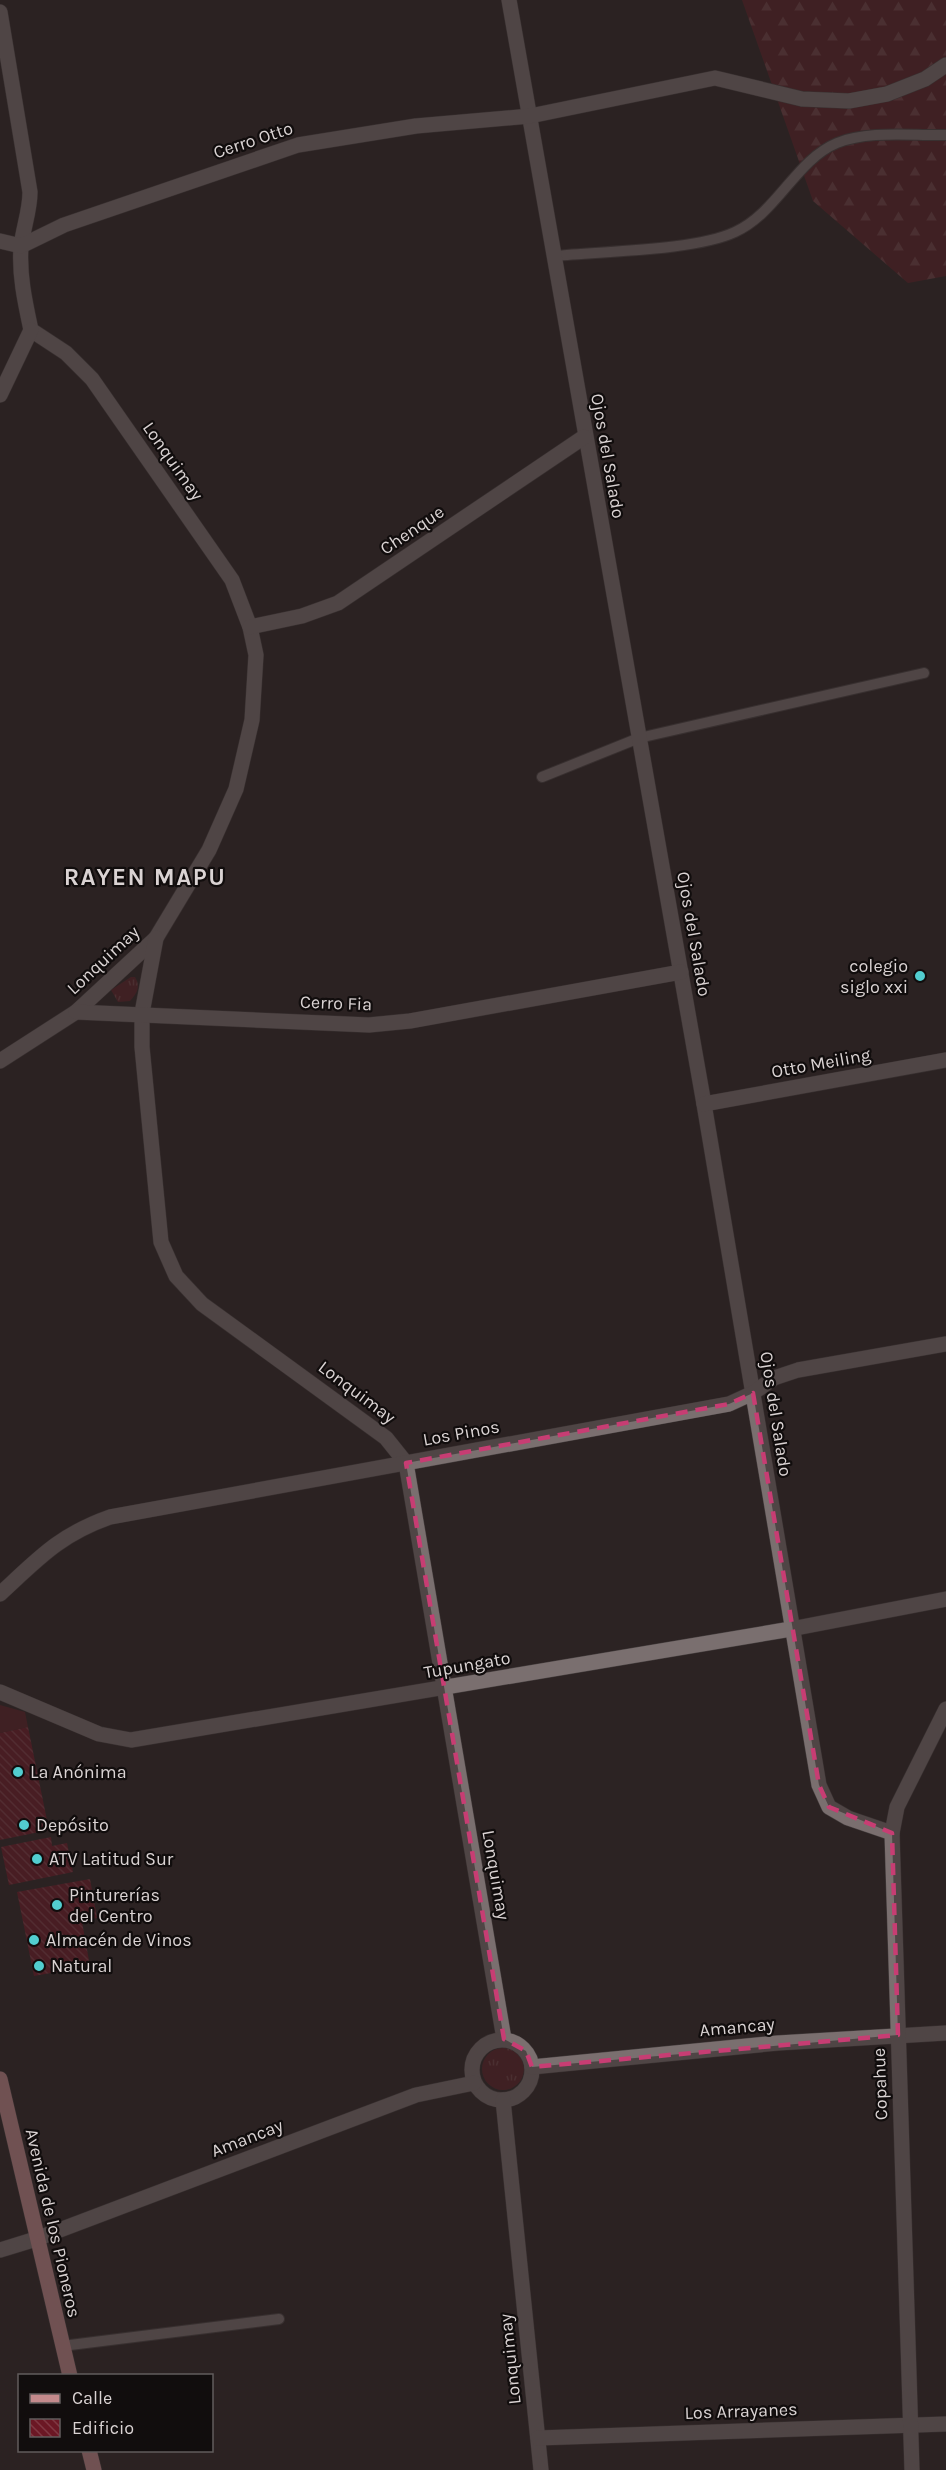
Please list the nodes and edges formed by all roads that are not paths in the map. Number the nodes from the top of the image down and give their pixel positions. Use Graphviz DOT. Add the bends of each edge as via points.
graph roads {
  1 [pos="509,0"];
  2 [pos="0,12"];
  3 [pos="946,65"];
  4 [pos="530,116"];
  5 [pos="946,135"];
  6 [pos="0,242"];
  7 [pos="21,246"];
  8 [pos="555,256"];
  9 [pos="31,330"];
  10 [pos="0,395"];
  11 [pos="584,437"];
  12 [pos="250,627"];
  13 [pos="924,673"];
  14 [pos="639,738"];
  15 [pos="542,777"];
  16 [pos="156,938"];
  17 [pos="681,972"];
  18 [pos="76,1012"];
  19 [pos="142,1013"];
  20 [pos="946,1060"];
  21 [pos="0,1061"];
  22 [pos="704,1104"];
  23 [pos="946,1344"];
  24 [pos="753,1393"];
  25 [pos="406,1463"];
  26 [pos="0,1594"];
  27 [pos="946,1599"];
  28 [pos="791,1629"];
  29 [pos="444,1689"];
  30 [pos="0,1692"];
  31 [pos="946,1709"];
  32 [pos="892,1833"];
  33 [pos="946,2034"];
  34 [pos="898,2035"];
  35 [pos="504,2039"];
  36 [pos="532,2067"];
  37 [pos="0,2079"];
  38 [pos="474,2083"];
  39 [pos="503,2100"];
  40 [pos="36,2239"];
  41 [pos="0,2250"];
  42 [pos="279,2319"];
  43 [pos="62,2346"];
  44 [pos="69,2374"];
  45 [pos="946,2424"];
  46 [pos="910,2425"];
  47 [pos="538,2438"];
  48 [pos="89,2452"];
  49 [pos="94,2470"];
  50 [pos="541,2470"];
  51 [pos="912,2470"];
  1 -- 4 [label="street, Ojos del Salado"];
  2 -- 7 [label="street" via="30,192"];
  3 -- 4 [label="street, Cerro Otto" via="925,79 887,94 849,101 802,99 715,78"];
  4 -- 7 [label="street, Cerro Otto" via="416,126 298,145 64,225"];
  4 -- 8 [label="street, Ojos del Salado"];
  5 -- 8 [label="lane" via="858,137 836,143 820,153 756,221 733,233 688,244"];
  6 -- 7 [label="street"];
  7 -- 9 [label="street" via="21,287"];
  8 -- 11 [label="street, Ojos del Salado"];
  9 -- 10 [label="street"];
  9 -- 12 [label="street, Lonquimay" via="66,353 92,379 232,580"];
  11 -- 12 [label="street, Chenque" via="338,603 303,616"];
  11 -- 14 [label="street, Ojos del Salado"];
  12 -- 16 [label="street, Lonquimay" via="256,655 252,720 236,789 209,850"];
  13 -- 14 [label="lane"];
  14 -- 15 [label="lane"];
  14 -- 17 [label="street, Ojos del Salado"];
  16 -- 18 [label="street, Lonquimay"];
  16 -- 19 [label="street, Lonquimay"];
  17 -- 19 [label="street, Cerro Fia" via="369,1025"];
  17 -- 22 [label="street, Ojos del Salado"];
  18 -- 19 [label="street, Cerro Fia"];
  18 -- 21 [label="street"];
  19 -- 25 [label="street, Lonquimay" via="161,1242 176,1276 202,1304 386,1438"];
  20 -- 22 [label="street, Otto Meiling"];
  22 -- 24 [label="street, Ojos del Salado"];
  23 -- 24 [label="street, Los Pinos" via="798,1370 774,1378"];
  24 -- 25 [label="street, Los Pinos" via="729,1404"];
  24 -- 28 [label="street, Ojos del Salado"];
  25 -- 26 [label="street, Los Pinos" via="110,1517 59,1540"];
  25 -- 29 [label="street, Lonquimay"];
  27 -- 28 [label="street, Tupungato"];
  28 -- 29 [label="street, Tupungato"];
  28 -- 32 [label="street, Ojos del Salado" via="819,1785 829,1807"];
  29 -- 30 [label="street, Tupungato" via="131,1740 99,1734"];
  29 -- 35 [label="street, Lonquimay"];
  31 -- 32 [label="street, Copahue" via="897,1807"];
  32 -- 34 [label="street, Copahue"];
  33 -- 34 [label="street, Amancay"];
  34 -- 36 [label="street, Amancay"];
  34 -- 46 [label="street, Copahue"];
  35 -- 36 [label="street" via="526,2051"];
  35 -- 38 [label="street" via="494,2040 477,2052 472,2067"];
  36 -- 39 [label="street" via="532,2076 522,2093"];
  37 -- 40 [label="main road, Avenida de los Pioneros"];
  38 -- 39 [label="street" via="486,2096"];
  38 -- 40 [label="street, Amancay" via="417,2095"];
  39 -- 47 [label="street, Lonquimay"];
  40 -- 41 [label="street, Amancay"];
  40 -- 43 [label="main road, Avenida de los Pioneros"];
  42 -- 43 [label="lane"];
  43 -- 44 [label="main road, Avenida de los Pioneros"];
  45 -- 46 [label="street, Los Arrayanes"];
  46 -- 47 [label="street, Los Arrayanes"];
  46 -- 51 [label="street, Copahue"];
  47 -- 50 [label="street, Lonquimay"];
  48 -- 49 [label="main road"];
}
